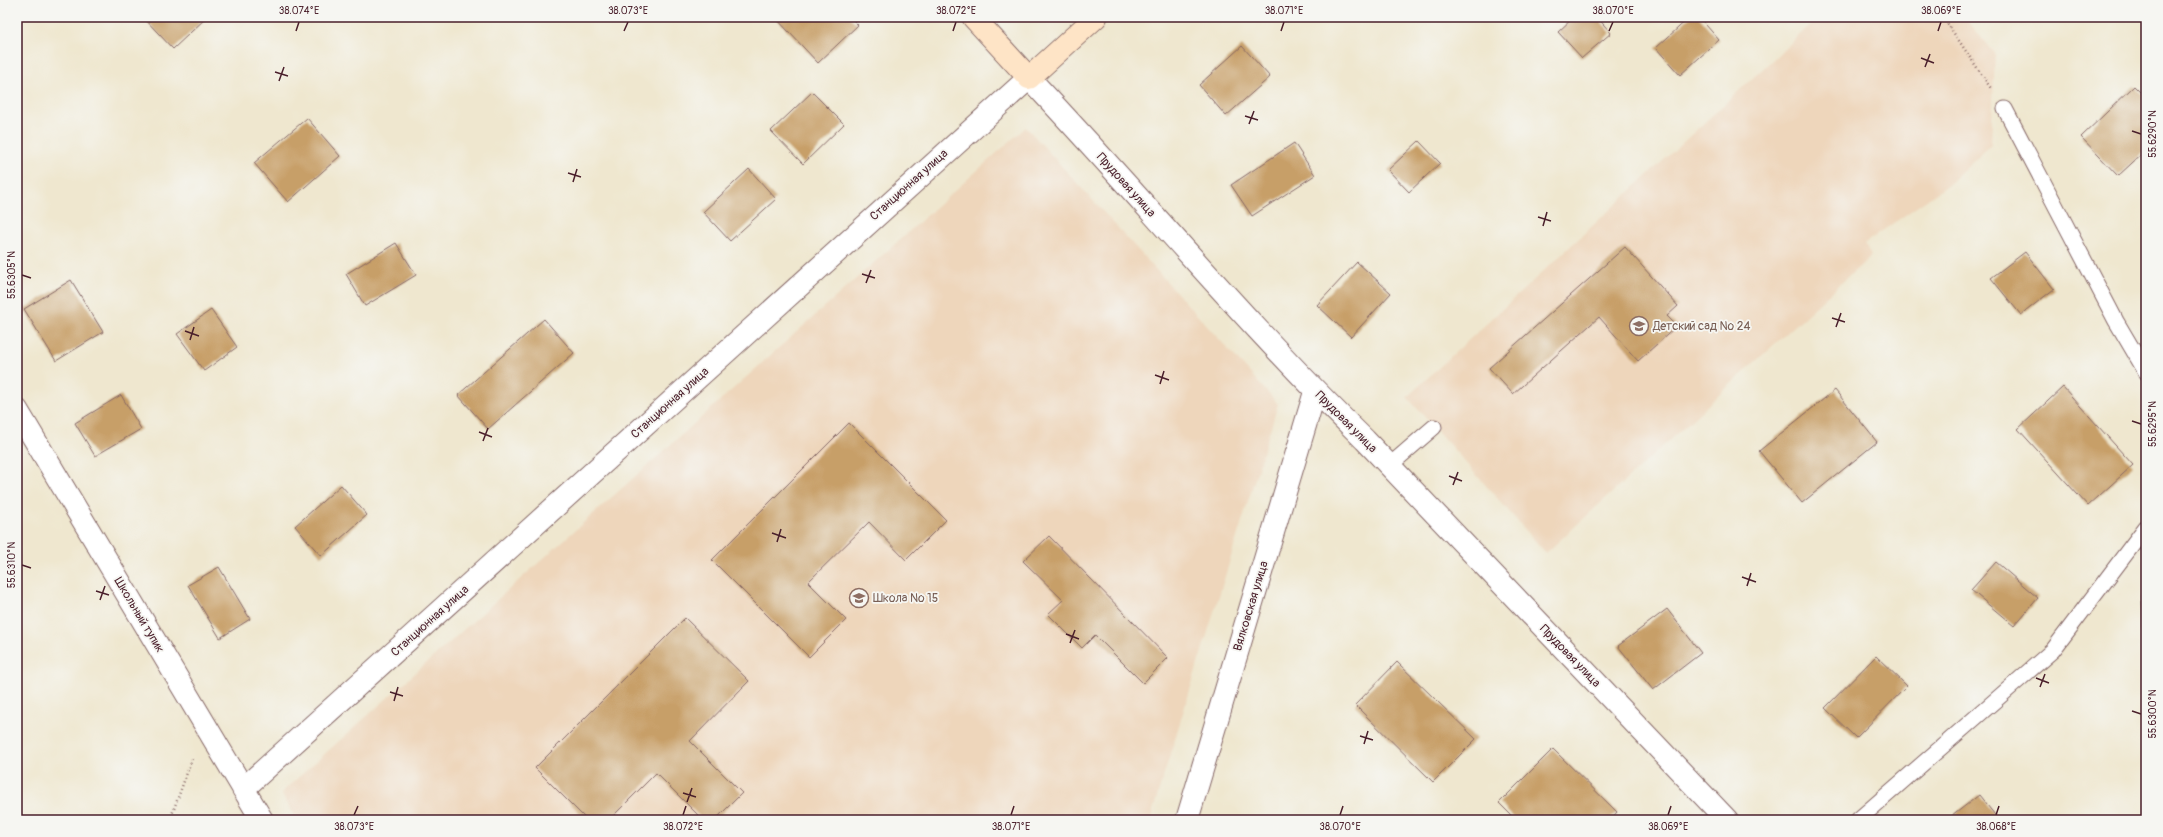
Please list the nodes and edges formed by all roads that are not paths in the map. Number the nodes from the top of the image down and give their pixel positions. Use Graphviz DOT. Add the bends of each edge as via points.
graph roads {
  1 [pos="973,17"];
  2 [pos="1096,17"];
  3 [pos="1029,78"];
  4 [pos="2005,109"];
  5 [pos="2146,372"];
  6 [pos="1315,392"];
  7 [pos="17,410"];
  8 [pos="1434,427"];
  9 [pos="1389,466"];
  10 [pos="2146,527"];
  11 [pos="243,789"];
  12 [pos="262,820"];
  13 [pos="1187,820"];
  14 [pos="1727,820"];
  15 [pos="1858,820"];
  1 -- 3 [label="main road, Прудовая улица"];
  2 -- 3 [label="main road, Станционная улица"];
  3 -- 6 [label="street, Прудовая улица" via="1189,257"];
  3 -- 11 [label="street, Станционная улица"];
  4 -- 5 [label="lane"];
  6 -- 9 [label="street, Прудовая улица"];
  6 -- 13 [label="street, Вялковская улица"];
  7 -- 11 [label="street, Школьный тупик"];
  8 -- 9 [label="lane"];
  9 -- 14 [label="street, Прудовая улица"];
  10 -- 15 [label="lane" via="2053,650"];
  11 -- 12 [label="street, Школьный тупик"];
}
